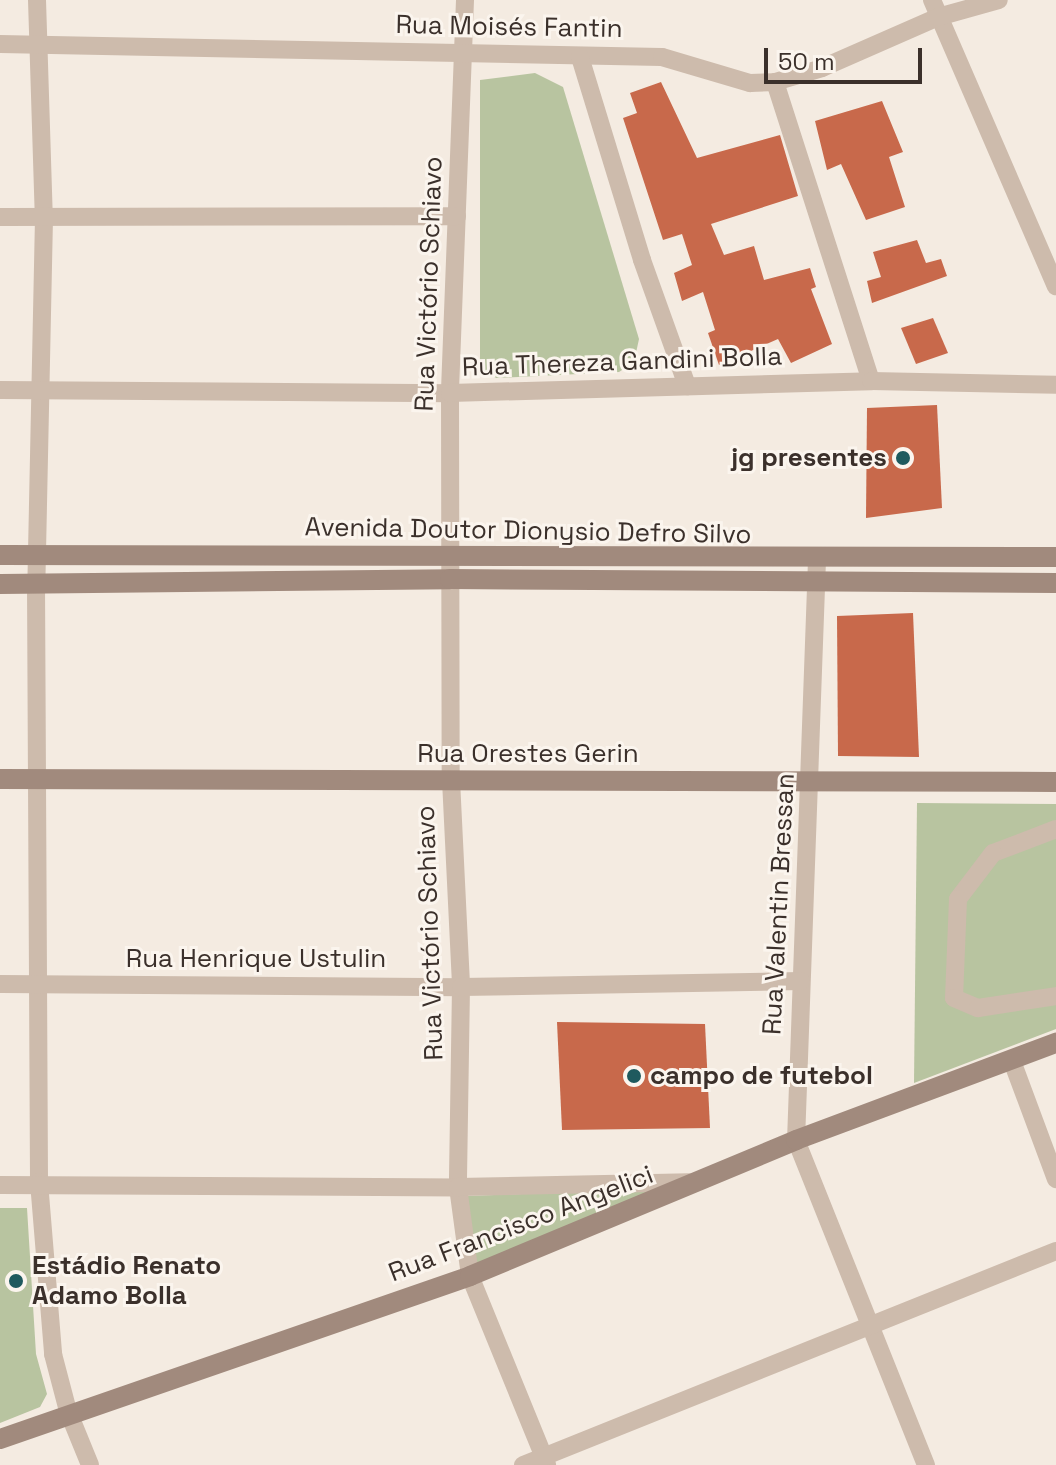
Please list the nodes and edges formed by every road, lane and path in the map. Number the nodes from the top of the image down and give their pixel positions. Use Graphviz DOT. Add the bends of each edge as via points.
graph roads {
  1 [pos="37,0"];
  2 [pos="465,0"];
  3 [pos="999,0"];
  4 [pos="935,9"];
  5 [pos="0,44"];
  6 [pos="38,44"];
  7 [pos="464,55"];
  8 [pos="580,57"];
  9 [pos="775,82"];
  10 [pos="457,216"];
  11 [pos="0,217"];
  12 [pos="44,218"];
  13 [pos="1056,286"];
  14 [pos="871,381"];
  15 [pos="687,386"];
  16 [pos="1055,386"];
  17 [pos="0,390"];
  18 [pos="42,390"];
  19 [pos="450,393"];
  20 [pos="451,552"];
  21 [pos="37,554"];
  22 [pos="0,555"];
  23 [pos="1056,557"];
  24 [pos="817,560"];
  25 [pos="450,579"];
  26 [pos="1056,583"];
  27 [pos="0,584"];
  28 [pos="36,585"];
  29 [pos="818,585"];
  30 [pos="0,779"];
  31 [pos="40,779"];
  32 [pos="451,780"];
  33 [pos="811,781"];
  34 [pos="1056,782"];
  35 [pos="1056,829"];
  36 [pos="801,981"];
  37 [pos="0,984"];
  38 [pos="38,984"];
  39 [pos="461,987"];
  40 [pos="1056,996"];
  41 [pos="1056,1043"];
  42 [pos="1012,1061"];
  43 [pos="796,1140"];
  44 [pos="1056,1179"];
  45 [pos="39,1182"];
  46 [pos="697,1182"];
  47 [pos="0,1185"];
  48 [pos="458,1187"];
  49 [pos="1056,1251"];
  50 [pos="470,1276"];
  51 [pos="870,1325"];
  52 [pos="68,1411"];
  53 [pos="0,1439"];
  54 [pos="546,1461"];
  55 [pos="90,1465"];
  56 [pos="523,1465"];
  57 [pos="926,1465"];
  1 -- 6 [label="street"];
  2 -- 7 [label="street, Rua Victório Schiavo"];
  3 -- 4 [label="street, Rua Moisés Fantin"];
  4 -- 9 [label="street, Rua Moisés Fantin" via="822,68"];
  4 -- 13 [label="street"];
  5 -- 6 [label="street, Rua Moisés Fantin"];
  6 -- 7 [label="street, Rua Moisés Fantin" via="291,46"];
  6 -- 12 [label="street"];
  7 -- 8 [label="street, Rua Moisés Fantin"];
  7 -- 10 [label="street, Rua Victório Schiavo"];
  8 -- 9 [label="street, Rua Moisés Fantin" via="662,57 750,83"];
  8 -- 15 [label="street"];
  9 -- 14 [label="street"];
  10 -- 12 [label="street"];
  10 -- 19 [label="street, Rua Victório Schiavo"];
  11 -- 12 [label="street"];
  12 -- 18 [label="street"];
  14 -- 15 [label="street, Rua Thereza Gandini Bolla"];
  14 -- 16 [label="street, Rua Thereza Gandini Bolla"];
  15 -- 19 [label="street, Rua Thereza Gandini Bolla"];
  17 -- 18 [label="street, Rua Thereza Gandini Bolla"];
  18 -- 19 [label="street, Rua Thereza Gandini Bolla"];
  18 -- 21 [label="street"];
  19 -- 20 [label="street, Rua Victório Schiavo"];
  20 -- 21 [label="street, Avenida Doutor Dionysio Defro Silvo"];
  20 -- 24 [label="street, Avenida Doutor Dionysio Defro Silvo"];
  20 -- 25 [label="street, Rua Victório Schiavo"];
  21 -- 22 [label="street, Avenida Doutor Dionysio Defro Silvo"];
  21 -- 28 [label="street"];
  23 -- 24 [label="street, Avenida Doutor Dionysio Defro Silvo"];
  24 -- 29 [label="street, Rua Valentin Bressan"];
  25 -- 28 [label="street, Avenida Doutor Dionysio Defro Silvo"];
  25 -- 29 [label="street, Avenida Doutor Dionysio Defro Silvo"];
  25 -- 32 [label="street, Rua Victório Schiavo"];
  26 -- 29 [label="street, Avenida Doutor Dionysio Defro Silvo"];
  27 -- 28 [label="street, Avenida Doutor Dionysio Defro Silvo"];
  28 -- 31 [label="street"];
  29 -- 33 [label="street, Rua Valentin Bressan"];
  30 -- 31 [label="street, Rua Orestes Gerin"];
  31 -- 32 [label="street, Rua Orestes Gerin"];
  31 -- 38 [label="street"];
  32 -- 33 [label="street, Rua Orestes Gerin"];
  32 -- 39 [label="street, Rua Victório Schiavo"];
  33 -- 34 [label="street, Rua Orestes Gerin"];
  33 -- 36 [label="street, Rua Valentin Bressan"];
  35 -- 40 [label="street" via="993,853 958,899 954,998 978,1008"];
  36 -- 39 [label="street, Rua Henrique Ustulin"];
  36 -- 43 [label="street, Rua Valentin Bressan"];
  37 -- 38 [label="street, Rua Henrique Ustulin"];
  38 -- 39 [label="street, Rua Henrique Ustulin"];
  38 -- 45 [label="street"];
  39 -- 48 [label="street, Rua Victório Schiavo"];
  41 -- 42 [label="street, Rua Francisco Angelici"];
  42 -- 43 [label="street, Rua Francisco Angelici"];
  42 -- 44 [label="street"];
  43 -- 46 [label="street, Rua Francisco Angelici"];
  43 -- 51 [label="street, Rua Valentin Bressan"];
  45 -- 47 [label="street"];
  45 -- 48 [label="street"];
  45 -- 52 [label="street" via="53,1354"];
  46 -- 48 [label="street"];
  46 -- 50 [label="street, Rua Francisco Angelici"];
  48 -- 50 [label="street, Rua Victório Schiavo"];
  49 -- 51 [label="street"];
  50 -- 52 [label="street, Rua Francisco Angelici"];
  50 -- 54 [label="street, Rua Victório Schiavo"];
  51 -- 54 [label="street"];
  51 -- 57 [label="street, Rua Valentin Bressan"];
  52 -- 53 [label="street, Rua Francisco Angelici"];
  52 -- 55 [label="street"];
  54 -- 56 [label="street"];
}
